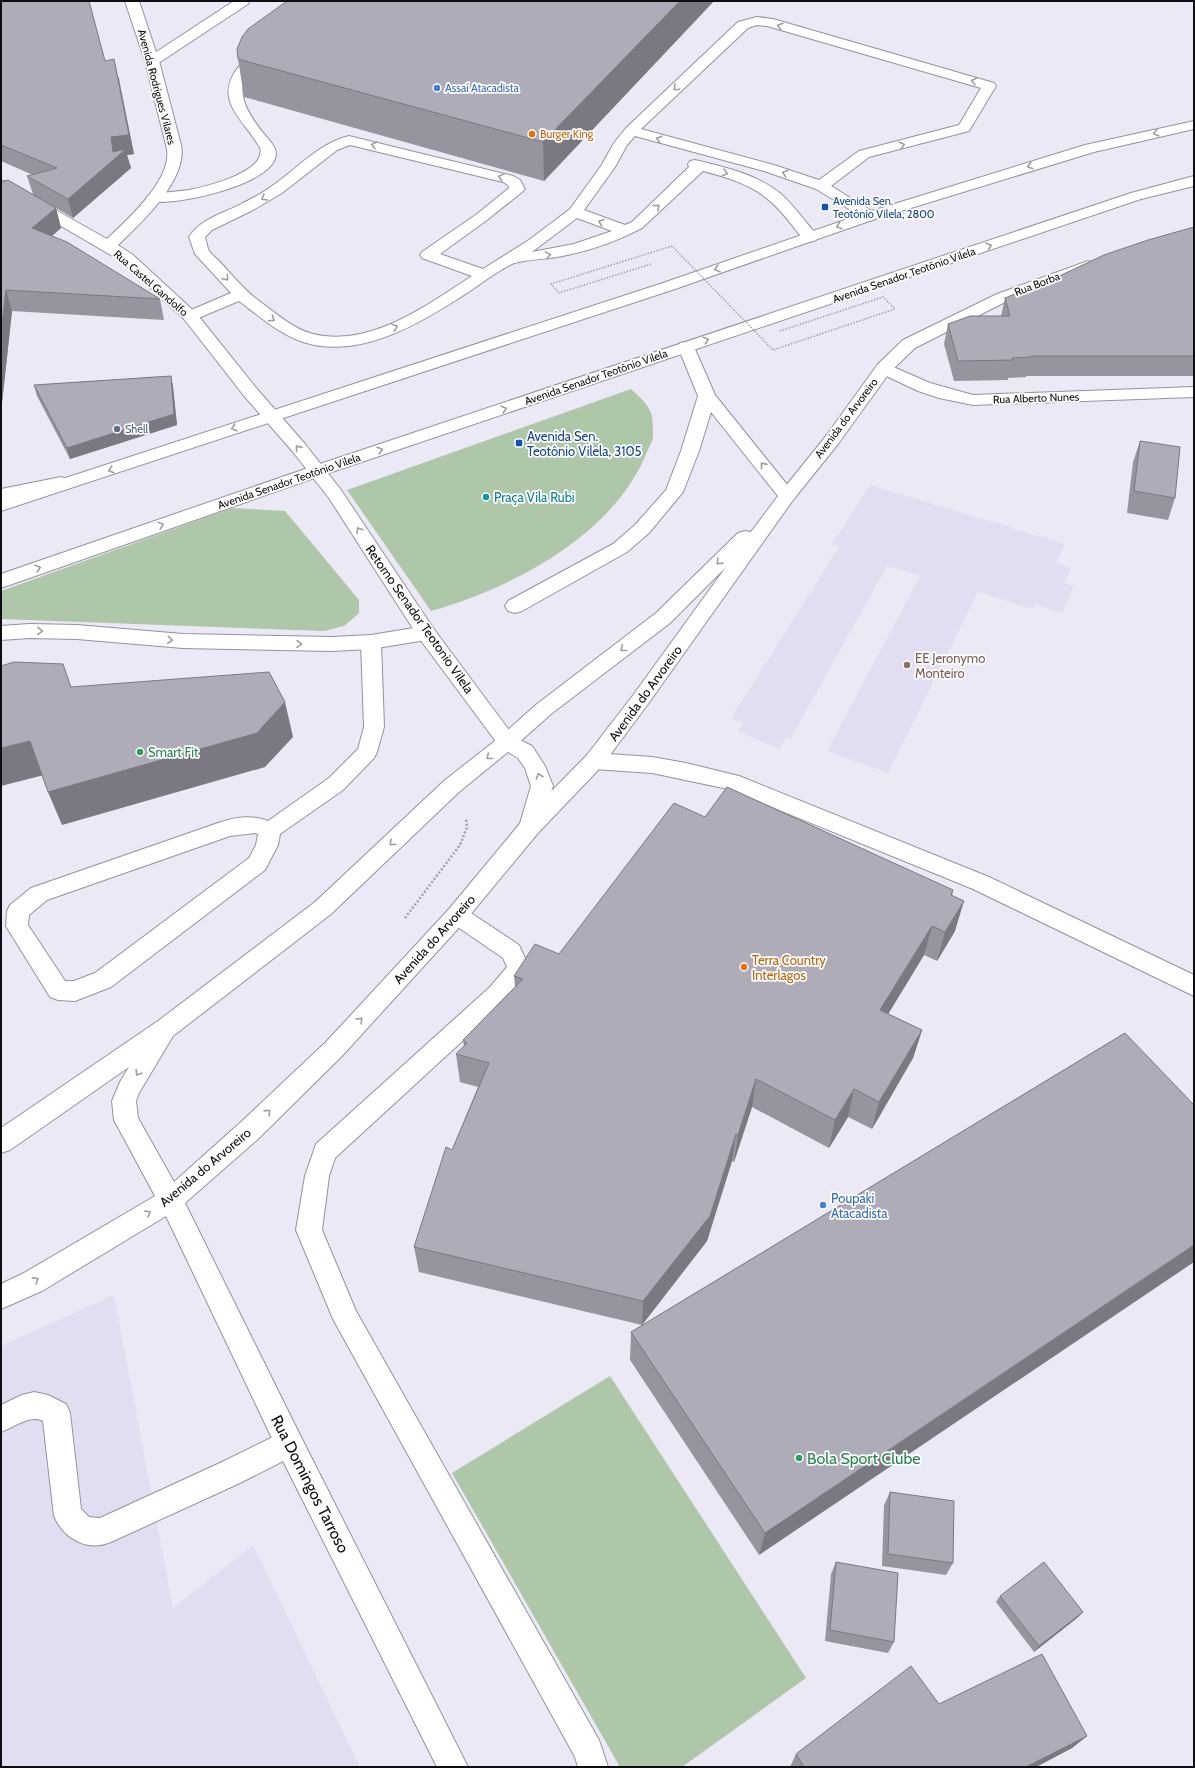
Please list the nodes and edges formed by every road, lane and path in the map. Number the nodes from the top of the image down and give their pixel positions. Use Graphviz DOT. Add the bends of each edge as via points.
graph roads {
  1 [pos="132,1"];
  2 [pos="243,1"];
  3 [pos="272,44"];
  4 [pos="152,61"];
  5 [pos="1194,125"];
  6 [pos="631,131"];
  7 [pos="621,143"];
  8 [pos="638,148"];
  9 [pos="679,159"];
  10 [pos="700,165"];
  11 [pos="1194,181"];
  12 [pos="821,186"];
  13 [pos="4,189"];
  14 [pos="154,198"];
  15 [pos="575,212"];
  16 [pos="870,216"];
  17 [pos="626,231"];
  18 [pos="810,237"];
  19 [pos="108,246"];
  20 [pos="509,259"];
  21 [pos="1100,261"];
  22 [pos="651,264"];
  23 [pos="484,275"];
  24 [pos="241,295"];
  25 [pos="190,316"];
  26 [pos="780,331"];
  27 [pos="909,344"];
  28 [pos="686,347"];
  29 [pos="884,368"];
  30 [pos="1194,392"];
  31 [pos="707,396"];
  32 [pos="271,416"];
  33 [pos="317,470"];
  34 [pos="82,479"];
  35 [pos="1,495"];
  36 [pos="787,496"];
  37 [pos="1,505"];
  38 [pos="1,581"];
  39 [pos="515,606"];
  40 [pos="426,632"];
  41 [pos="1,633"];
  42 [pos="371,642"];
  43 [pos="507,742"];
  44 [pos="594,761"];
  45 [pos="530,827"];
  46 [pos="270,830"];
  47 [pos="457,915"];
  48 [pos="1194,986"];
  49 [pos="166,1028"];
  50 [pos="1,1142"];
  51 [pos="171,1200"];
  52 [pos="1,1297"];
  53 [pos="1,1419"];
  54 [pos="289,1443"];
  55 [pos="453,1767"];
  56 [pos="593,1767"];
  1 -- 4 [label="street, Avenida Rodrigues Vilares"];
  2 -- 4 [label="street"];
  3 -- 14 [label="street" via="240,72 235,84 236,102 267,147 268,157 264,165 252,174 214,189 188,195"];
  4 -- 14 [label="street, Avenida Rodrigues Vilares" via="176,159"];
  5 -- 16 [label="street, one-way" via="1090,148"];
  6 -- 7 [label="street"];
  12 -- 6 [label="street, one-way" via="769,168"];
  12 -- 6 [label="street, one-way" via="864,154 964,128 989,86 768,22 757,21 743,25"];
  7 -- 8 [label="street"];
  7 -- 15 [label="street" via="608,167"];
  9 -- 10 [label="street"];
  17 -- 10 [label="street, one-way" via="637,225"];
  10 -- 18 [label="street, one-way" via="734,176 770,193"];
  28 -- 11 [label="street, Avenida Senador Teotônio Vilela, one-way" via="1136,196"];
  12 -- 16 [label="street"];
  13 -- 19 [label="street, Rua Castel Gandolfo"];
  14 -- 19 [label="street, Avenida Rodrigues Vilares"];
  17 -- 15 [label="street, one-way"];
  15 -- 20 [label="street" via="535,243"];
  16 -- 18 [label="street, one-way"];
  20 -- 17 [label="street, one-way" via="550,255"];
  18 -- 32 [label="street, one-way" via="670,286"];
  19 -- 25 [label="street, Rua Castel Gandolfo" via="127,258"];
  20 -- 23 [label="street"];
  21 -- 27 [label="street, Rua Borba" via="1004,297"];
  22 -- 26 [label="path, bridge" via="559,293 551,284 672,246 773,350 895,309 883,297"];
  24 -- 23 [label="street, one-way" via="286,328 308,338 326,341 356,340 403,324"];
  23 -- 24 [label="street, one-way" via="428,255 517,189 516,183 352,140 332,147 277,190 200,232 197,237 201,251"];
  24 -- 25 [label="street"];
  25 -- 32 [label="street, Rua Castel Gandolfo"];
  27 -- 29 [label="street, Avenida do Arvoreiro"];
  28 -- 31 [label="street"];
  33 -- 28 [label="street, Avenida Senador Teotônio Vilela, one-way"];
  29 -- 30 [label="street, Rua Alberto Nunes" via="924,387 973,400"];
  29 -- 36 [label="street, Avenida do Arvoreiro" via="832,440"];
  36 -- 31 [label="street, one-way"];
  31 -- 39 [label="street" via="674,492 642,529 620,548"];
  33 -- 32 [label="street, Retorno Senador Teotonio Vilela, one-way"];
  32 -- 34 [label="street, one-way"];
  38 -- 33 [label="street, Avenida Senador Teotônio Vilela, one-way"];
  40 -- 33 [label="street, Retorno Senador Teotonio Vilela, one-way"];
  34 -- 35 [label="street"];
  34 -- 37 [label="street"];
  36 -- 43 [label="street, Avenida do Arvoreiro, one-way" via="663,618 544,709"];
  36 -- 44 [label="street, Avenida do Arvoreiro" via="641,700"];
  40 -- 42 [label="street"];
  40 -- 43 [label="street, Retorno Senador Teotonio Vilela"];
  41 -- 42 [label="street, one-way" via="77,632 183,641 257,643"];
  42 -- 46 [label="street" via="374,727 367,752 336,784"];
  45 -- 43 [label="street, Retorno Senador Teotonio Vilela, one-way" via="542,786 535,766 525,752"];
  43 -- 49 [label="street, Avenida do Arvoreiro, one-way" via="452,786 323,908"];
  44 -- 45 [label="street, Avenida do Arvoreiro"];
  44 -- 48 [label="street" via="652,765 739,785 982,883"];
  45 -- 47 [label="street, Avenida do Arvoreiro"];
  46 -- 46 [label="street" via="267,845 257,864 103,980 75,991 58,990 17,926 18,911 39,894 229,828 256,825"];
  51 -- 47 [label="street, Avenida do Arvoreiro, one-way" via="250,1130 334,1048"];
  47 -- 56 [label="street" via="511,952 519,969 498,994 325,1152 317,1176 309,1230 346,1319 588,1751"];
  49 -- 50 [label="street, Avenida do Arvoreiro"];
  49 -- 51 [label="street, Rua Domingos Tarroso, one-way" via="128,1089 124,1101 126,1120"];
  52 -- 51 [label="street, Avenida do Arvoreiro, one-way" via="33,1282"];
  51 -- 54 [label="street, Rua Domingos Tarroso"];
  53 -- 54 [label="street" via="30,1405 46,1406 56,1413 68,1516 82,1530 102,1532"];
  54 -- 55 [label="street, Rua Domingos Tarroso"];
}
